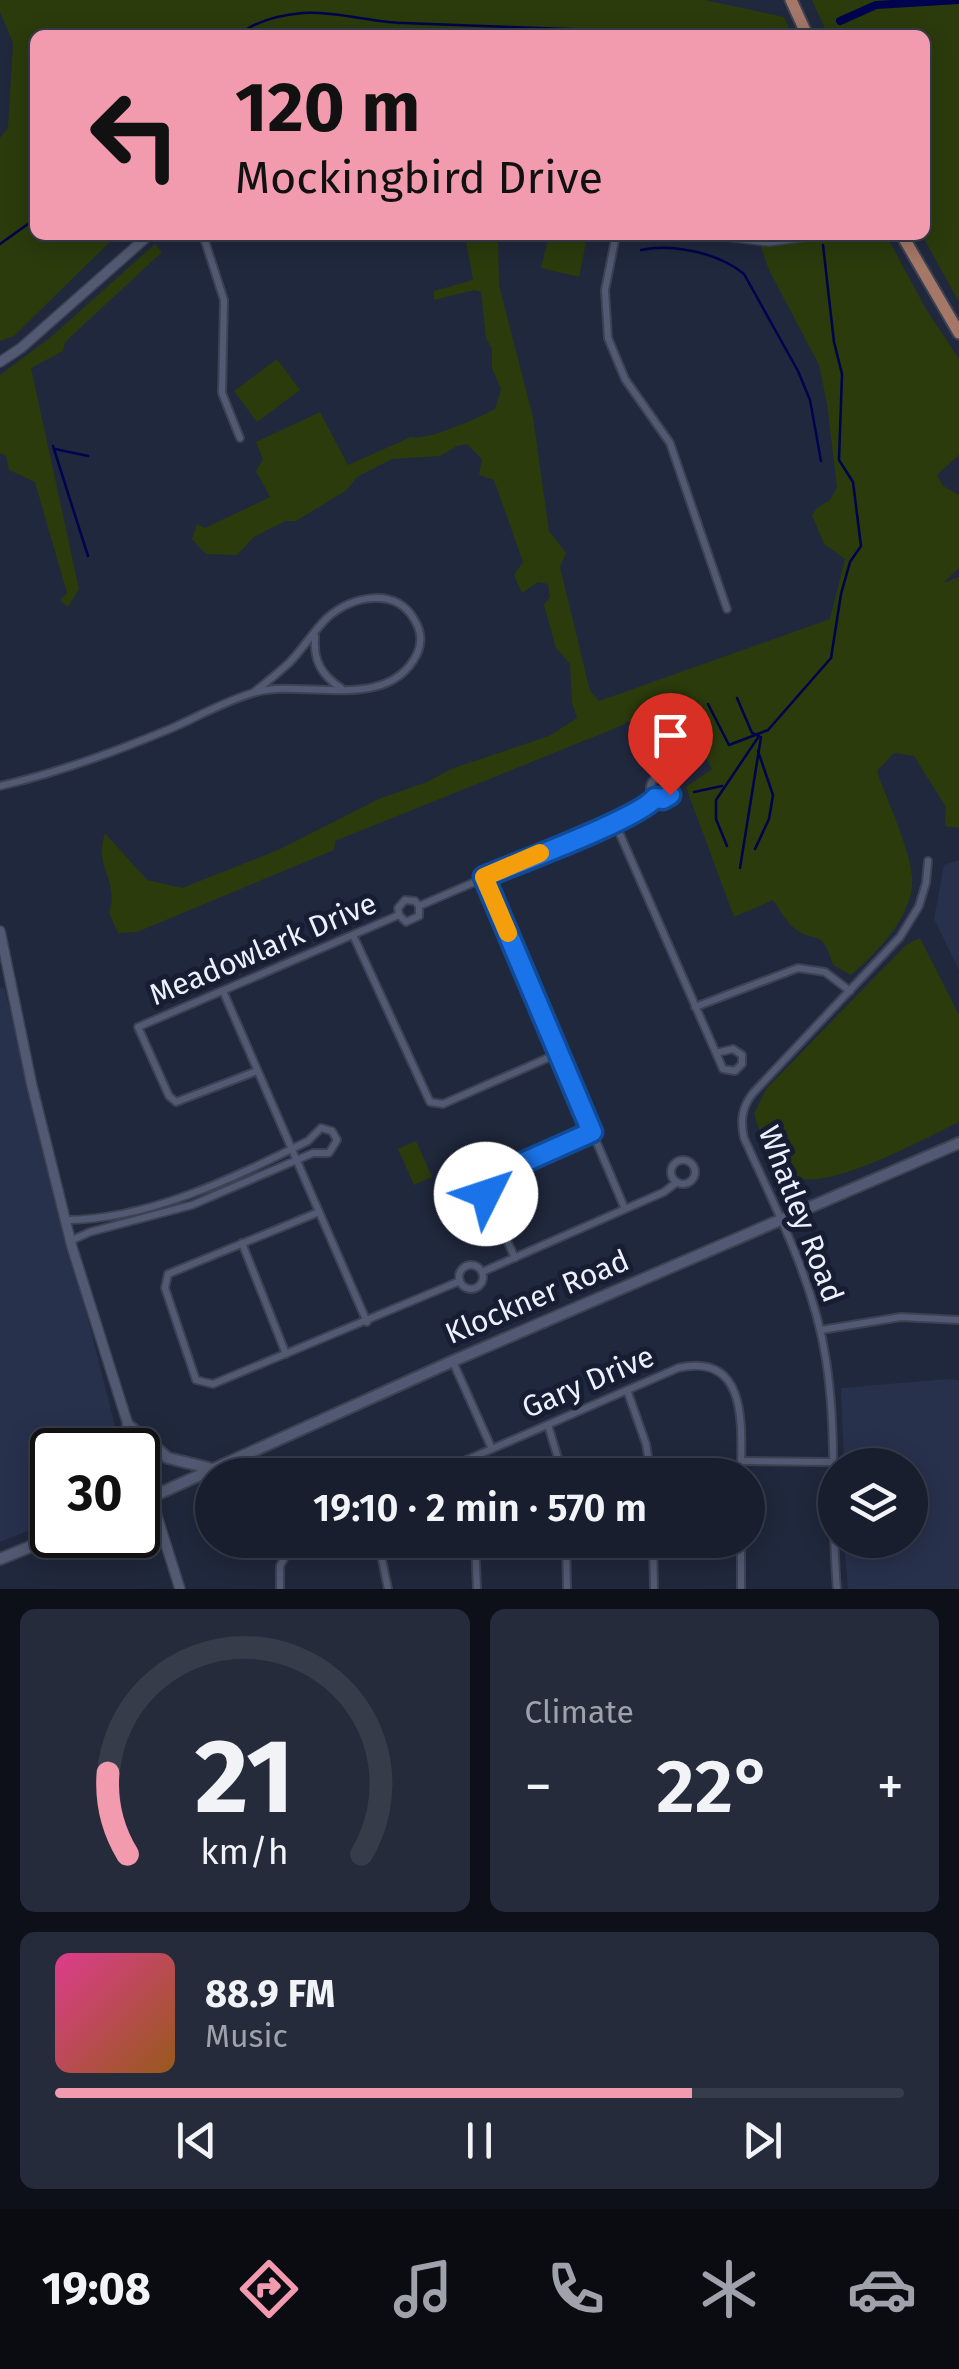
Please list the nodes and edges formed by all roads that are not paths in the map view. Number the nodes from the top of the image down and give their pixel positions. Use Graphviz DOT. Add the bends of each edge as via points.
graph roads {
  1 [pos="791,0"];
  2 [pos="805,30"];
  3 [pos="142,240"];
  4 [pos="205,240"];
  5 [pos="615,240"];
  6 [pos="905,240"];
  7 [pos="959,334"];
  8 [pos="0,362"];
  9 [pos="240,438"];
  10 [pos="727,609"];
  11 [pos="316,633"];
  12 [pos="342,689"];
  13 [pos="254,692"];
  14 [pos="0,786"];
  15 [pos="655,798"];
  16 [pos="612,823"];
  17 [pos="928,861"];
  18 [pos="484,877"];
  19 [pos="420,906"];
  20 [pos="399,915"];
  21 [pos="0,931"];
  22 [pos="353,935"];
  23 [pos="223,991"];
  24 [pos="850,991"];
  25 [pos="695,1008"];
  26 [pos="558,1050"];
  27 [pos="716,1054"];
  28 [pos="257,1071"];
  29 [pos="592,1132"];
  30 [pos="959,1143"];
  31 [pos="292,1149"];
  32 [pos="296,1160"];
  33 [pos="677,1182"];
  34 [pos="146,1206"];
  35 [pos="625,1209"];
  36 [pos="319,1212"];
  37 [pos="117,1214"];
  38 [pos="149,1218"];
  39 [pos="780,1218"];
  40 [pos="66,1220"];
  41 [pos="120,1226"];
  42 [pos="70,1241"];
  43 [pos="242,1243"];
  44 [pos="515,1258"];
  45 [pos="482,1272"];
  46 [pos="460,1281"];
  47 [pos="959,1320"];
  48 [pos="367,1322"];
  49 [pos="820,1330"];
  50 [pos="286,1354"];
  51 [pos="453,1361"];
  52 [pos="627,1390"];
  53 [pos="548,1424"];
  54 [pos="128,1425"];
  55 [pos="128,1428"];
  56 [pos="129,1428"];
  57 [pos="832,1448"];
  58 [pos="492,1449"];
  59 [pos="236,1458"];
  60 [pos="470,1458"];
  61 [pos="558,1458"];
  62 [pos="648,1458"];
  63 [pos="741,1458"];
  64 [pos="765,1461"];
  65 [pos="818,1462"];
  66 [pos="195,1465"];
  67 [pos="195,1477"];
  68 [pos="160,1493"];
  69 [pos="160,1528"];
  70 [pos="30,1547"];
  71 [pos="284,1558"];
  72 [pos="382,1558"];
  73 [pos="475,1558"];
  74 [pos="566,1558"];
  75 [pos="653,1558"];
  76 [pos="741,1558"];
  77 [pos="837,1558"];
  78 [pos="0,1560"];
  79 [pos="180,1589"];
  80 [pos="280,1589"];
  81 [pos="388,1589"];
  82 [pos="477,1589"];
  83 [pos="567,1589"];
  84 [pos="654,1589"];
  85 [pos="741,1589"];
  86 [pos="838,1589"];
  1 -- 2 [label="main road"];
  3 -- 8 [label="street"];
  4 -- 9 [label="street" via="222,285 222,393"];
  5 -- 10 [label="street" via="605,290 608,338 625,379 678,460"];
  6 -- 7 [label="main road"];
  11 -- 12 [label="street" via="320,668"];
  11 -- 12 [label="street" via="331,615 373,597 401,603 417,624 421,642 408,666 371,687"];
  11 -- 13 [label="street"];
  12 -- 13 [label="street"];
  13 -- 14 [label="street" via="75,768"];
  15 -- 16 [label="street, Meadowlark Drive"];
  16 -- 18 [label="street, Meadowlark Drive"];
  16 -- 25 [label="street"];
  17 -- 24 [label="street, Whatley Road" via="910,924"];
  18 -- 19 [label="street, Meadowlark Drive"];
  18 -- 26 [label="street"];
  19 -- 20 [label="street, Meadowlark Drive" via="405,900"];
  19 -- 20 [label="street, Meadowlark Drive" via="414,921"];
  20 -- 22 [label="street, Meadowlark Drive"];
  21 -- 40 [label="street"];
  22 -- 23 [label="street, Meadowlark Drive"];
  22 -- 26 [label="street" via="430,1102 443,1104"];
  23 -- 28 [label="street"];
  23 -- 28 [label="street, Meadowlark Drive" via="138,1027 176,1102"];
  24 -- 25 [label="street" via="825,972 798,968"];
  24 -- 39 [label="street, Whatley Road" via="743,1110 744,1138"];
  25 -- 27 [label="street"];
  26 -- 29 [label="street"];
  28 -- 31 [label="street"];
  29 -- 35 [label="street"];
  29 -- 44 [label="street" via="487,1184"];
  30 -- 39 [label="main road, Klockner Road"];
  31 -- 32 [label="street"];
  31 -- 32 [label="street" via="321,1128 336,1135 330,1153"];
  31 -- 34 [label="street"];
  32 -- 36 [label="street"];
  32 -- 38 [label="street"];
  33 -- 35 [label="street"];
  34 -- 37 [label="street"];
  34 -- 38 [label="street"];
  35 -- 44 [label="street"];
  36 -- 43 [label="street"];
  36 -- 48 [label="street"];
  37 -- 40 [label="street"];
  37 -- 41 [label="street"];
  38 -- 41 [label="street"];
  39 -- 49 [label="street, Whatley Road"];
  39 -- 51 [label="main road, Klockner Road"];
  40 -- 42 [label="street"];
  41 -- 42 [label="street"];
  42 -- 54 [label="street"];
  43 -- 50 [label="street"];
  43 -- 50 [label="street" via="175,1268 164,1280 196,1380 213,1384"];
  44 -- 45 [label="street"];
  45 -- 46 [label="street" via="465,1268"];
  45 -- 46 [label="street" via="476,1288"];
  46 -- 48 [label="street"];
  47 -- 49 [label="street" via="901,1317"];
  48 -- 50 [label="street"];
  49 -- 57 [label="street, Whatley Road"];
  51 -- 58 [label="street"];
  51 -- 59 [label="main road, Klockner Road"];
  52 -- 53 [label="street, Gary Drive"];
  52 -- 62 [label="street"];
  52 -- 63 [label="street, Gary Drive" via="678,1368 715,1371 738,1399"];
  53 -- 58 [label="street, Gary Drive"];
  53 -- 61 [label="street"];
  54 -- 55 [label="main road"];
  54 -- 56 [label="street"];
  54 -- 66 [label="main road" via="168,1458"];
  58 -- 60 [label="street, Gary Drive"];
  64 -- 65 [label="street"];
  67 -- 68 [label="main road, Klockner Road"];
  69 -- 79 [label="street"];
  70 -- 78 [label="main road"];
  71 -- 80 [label="street"];
  72 -- 81 [label="street"];
  73 -- 82 [label="street"];
  74 -- 83 [label="street"];
  75 -- 84 [label="street"];
  76 -- 85 [label="street"];
  77 -- 86 [label="street, Whatley Road"];
}
